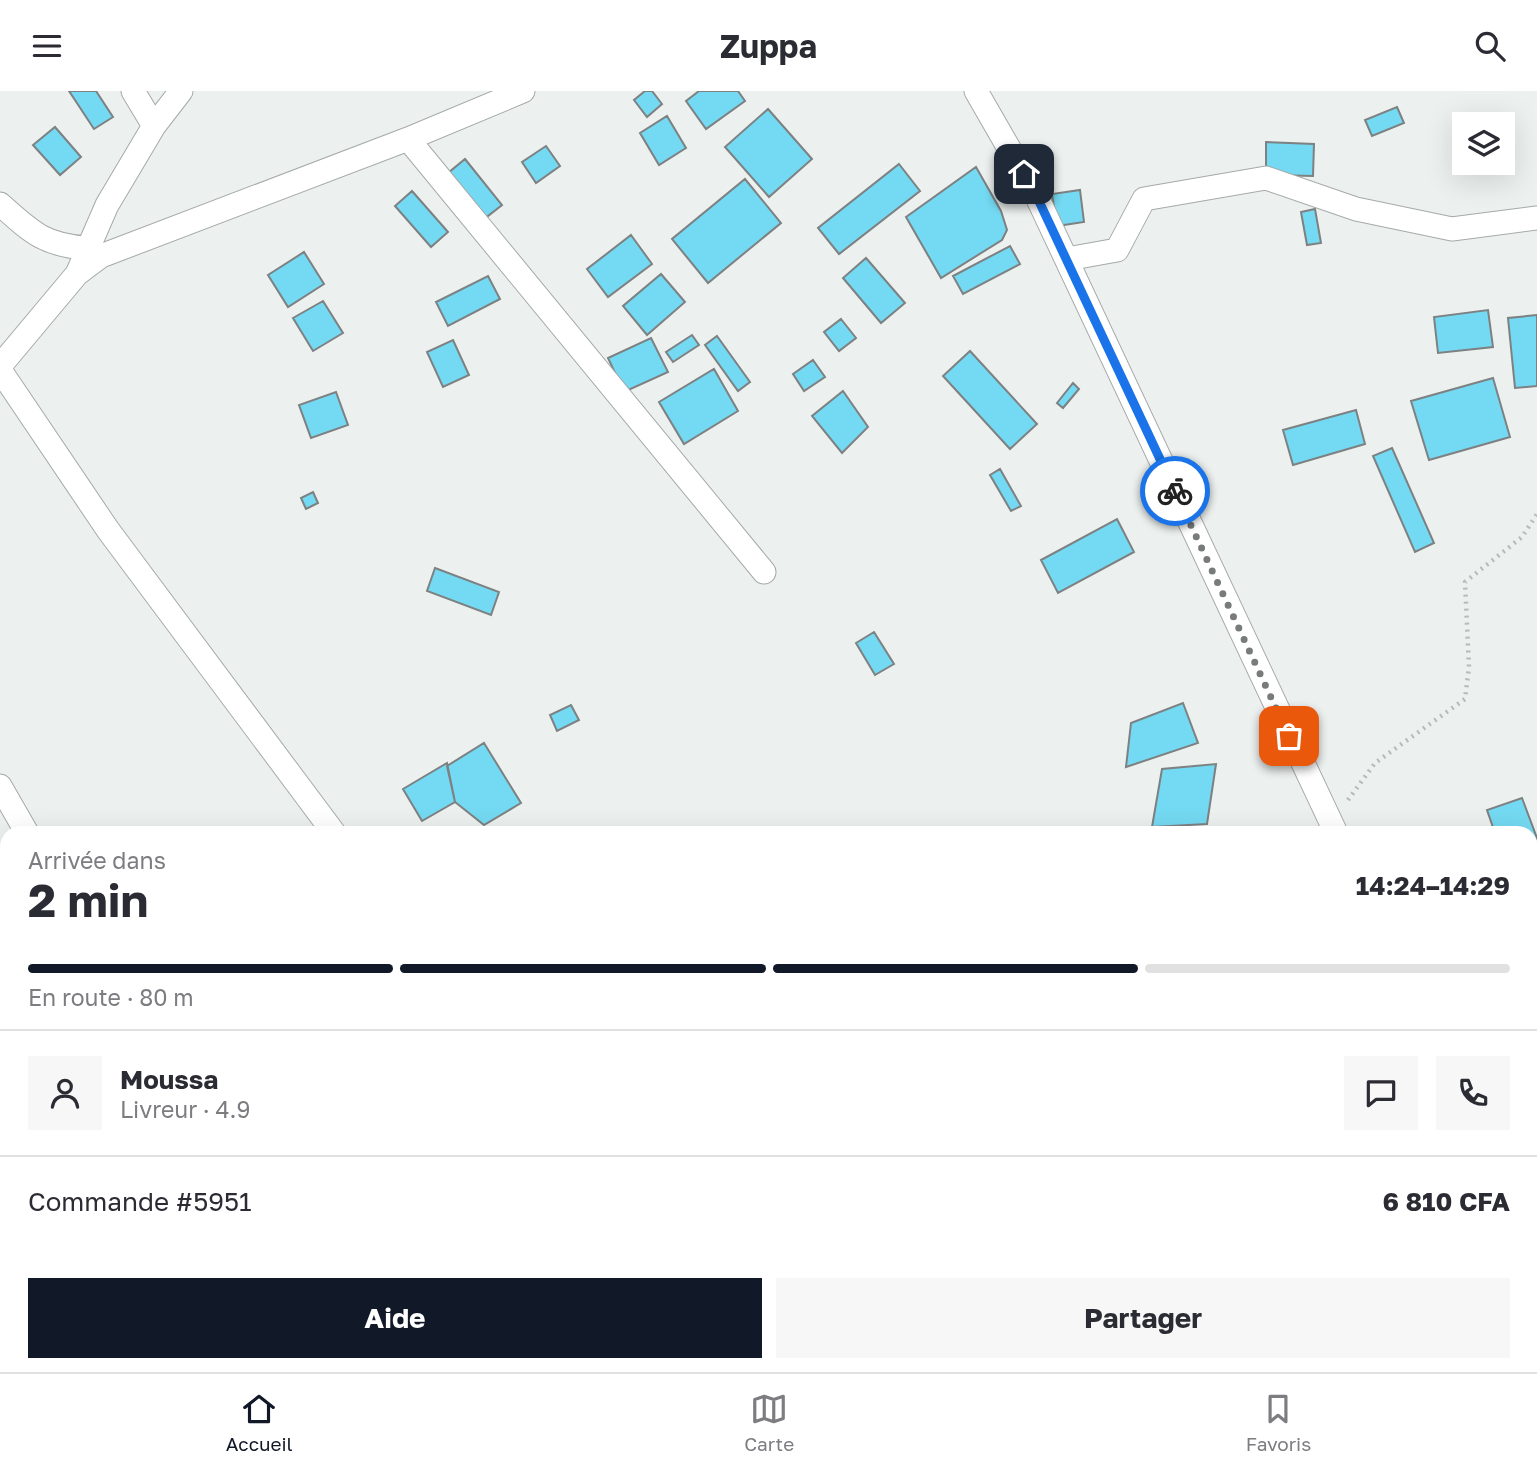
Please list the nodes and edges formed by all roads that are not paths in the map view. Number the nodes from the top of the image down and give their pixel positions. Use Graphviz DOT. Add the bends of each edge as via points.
graph roads {
  1 [pos="133,91"];
  2 [pos="181,91"];
  3 [pos="523,91"];
  4 [pos="976,91"];
  5 [pos="154,126"];
  6 [pos="408,139"];
  7 [pos="0,204"];
  8 [pos="1537,218"];
  9 [pos="88,248"];
  10 [pos="1066,259"];
  11 [pos="77,274"];
  12 [pos="0,368"];
  13 [pos="764,572"];
  14 [pos="0,786"];
  15 [pos="23,826"];
  16 [pos="329,826"];
  17 [pos="1332,826"];
  1 -- 5 [label="street"];
  2 -- 5 [label="street"];
  3 -- 6 [label="street"];
  4 -- 10 [label="street" via="1037,197"];
  5 -- 9 [label="street" via="107,205"];
  6 -- 11 [label="street" via="141,239 101,256"];
  6 -- 13 [label="street"];
  7 -- 9 [label="street" via="31,232 62,247"];
  8 -- 10 [label="street" via="1452,229 1356,209 1266,178 1144,199 1117,250"];
  9 -- 11 [label="street"];
  10 -- 17 [label="street"];
  11 -- 12 [label="street"];
  12 -- 16 [label="street" via="108,530"];
  14 -- 15 [label="street"];
}
